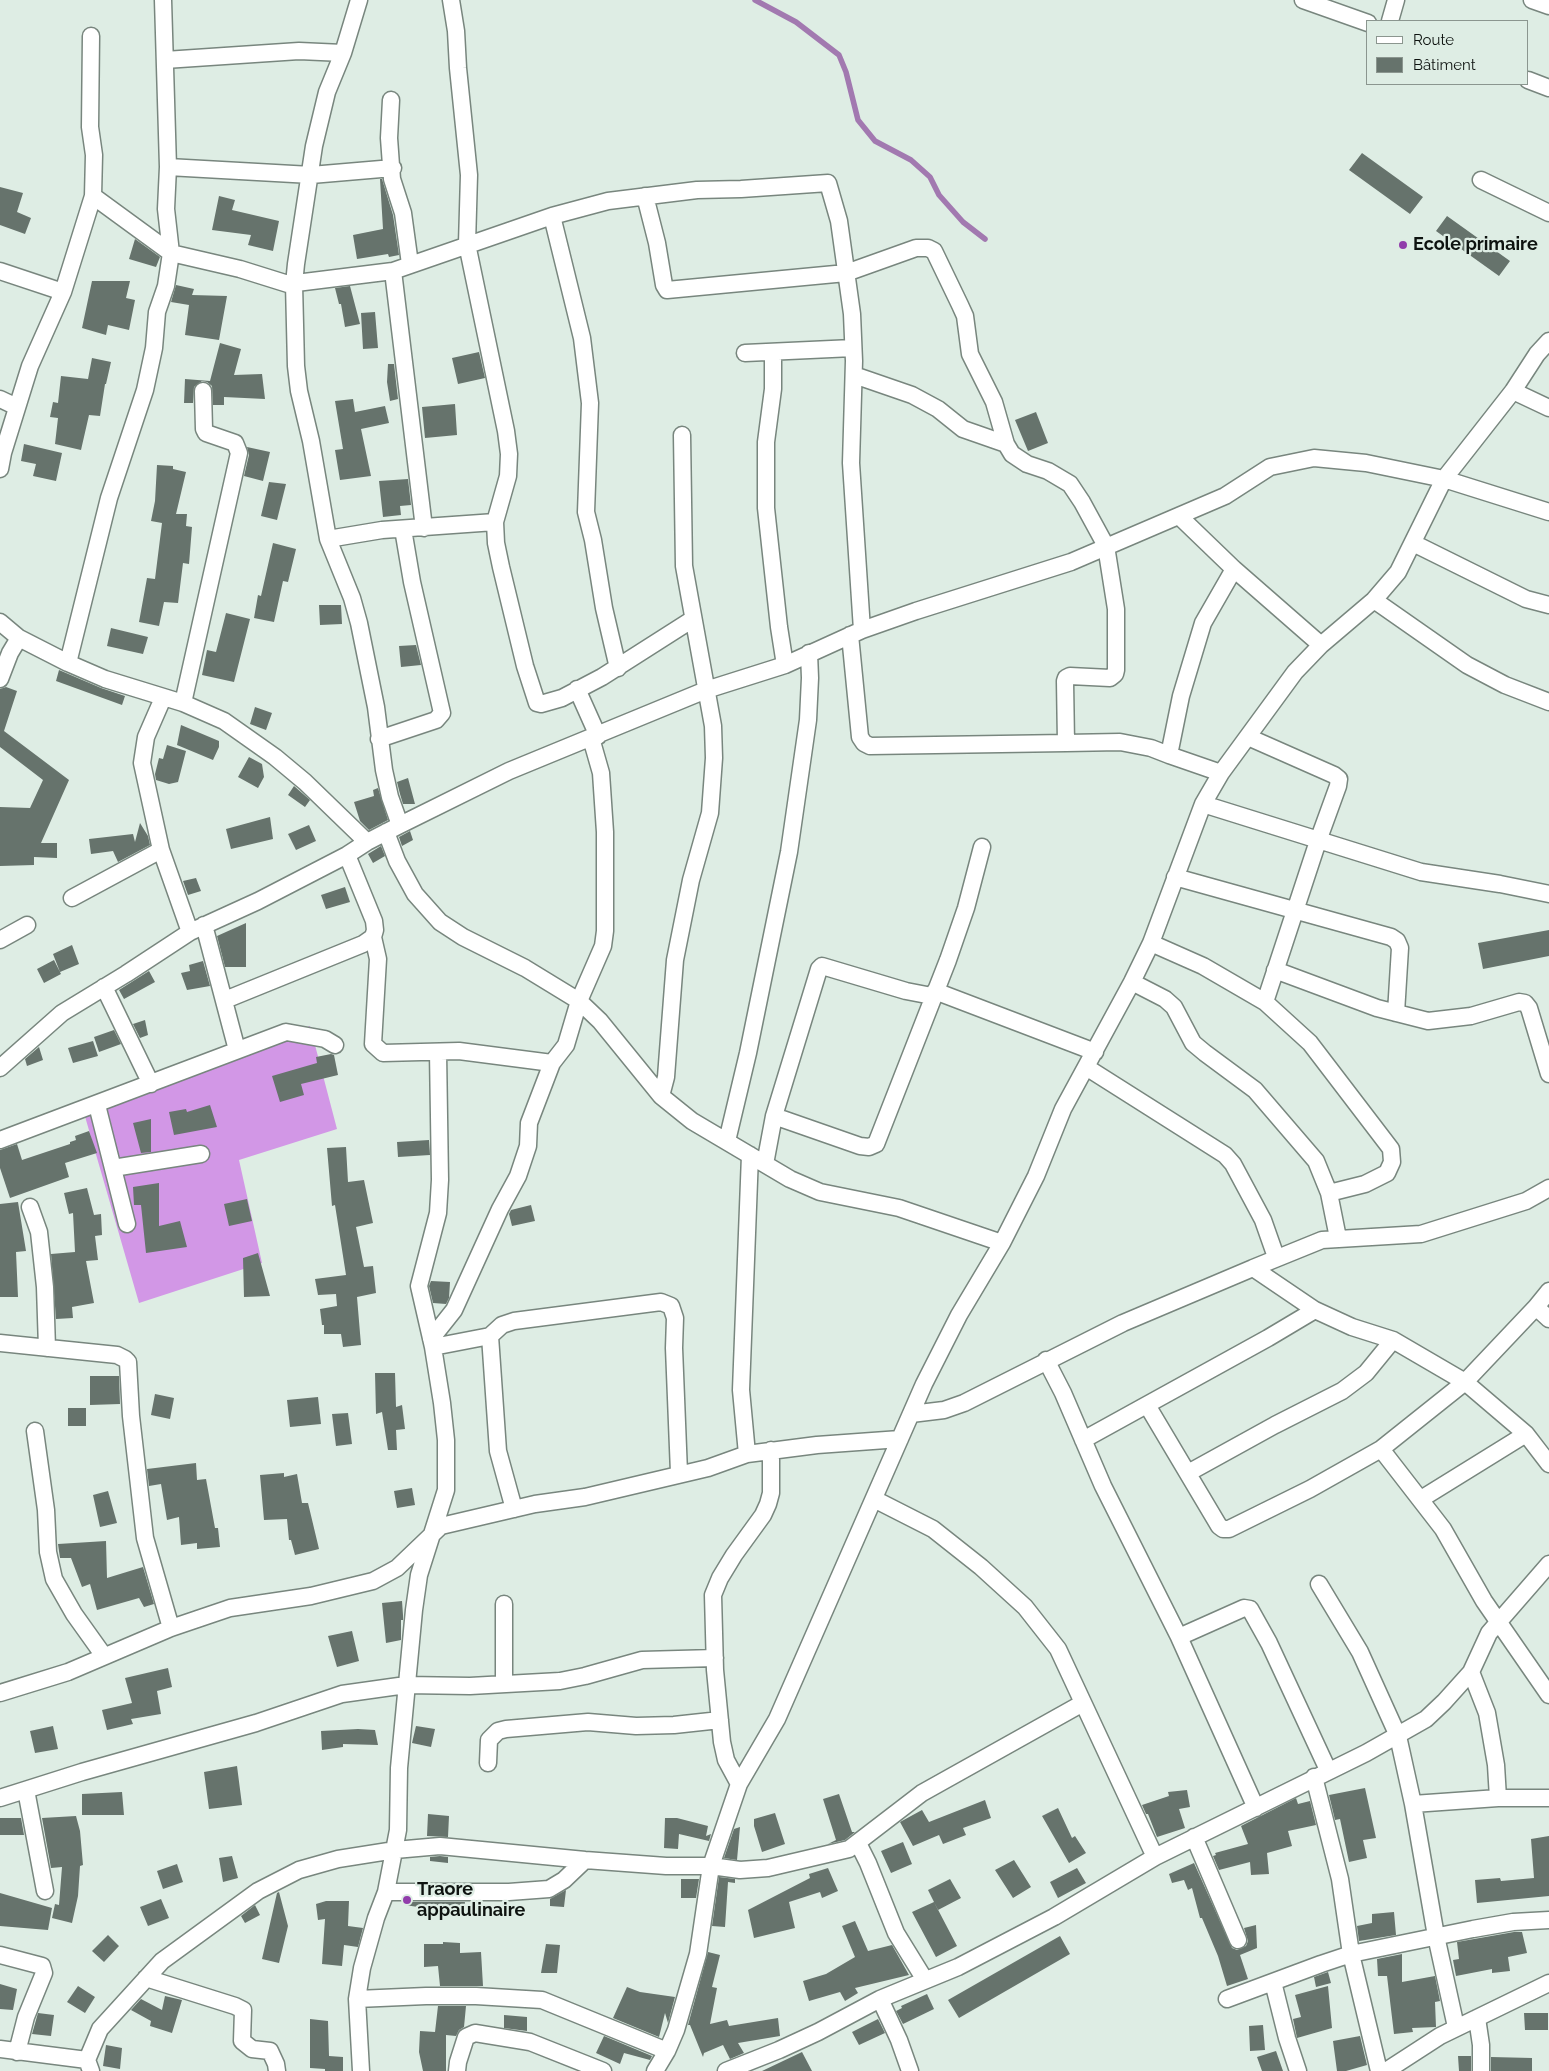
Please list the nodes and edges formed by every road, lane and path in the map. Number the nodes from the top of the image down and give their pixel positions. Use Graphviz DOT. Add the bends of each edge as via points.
graph roads {
  1 [pos="163,0"];
  2 [pos="359,0"];
  3 [pos="451,0"];
  4 [pos="1303,0"];
  5 [pos="1396,0"];
  6 [pos="1532,0"];
  7 [pos="1549,6"];
  8 [pos="1390,20"];
  9 [pos="1366,22"];
  10 [pos="91,36"];
  11 [pos="343,53"];
  12 [pos="165,60"];
  13 [pos="1529,80"];
  14 [pos="1549,88"];
  15 [pos="391,100"];
  16 [pos="168,167"];
  17 [pos="393,168"];
  18 [pos="311,175"];
  19 [pos="1481,180"];
  20 [pos="93,196"];
  21 [pos="645,196"];
  22 [pos="1549,213"];
  23 [pos="552,216"];
  24 [pos="467,244"];
  25 [pos="171,254"];
  26 [pos="410,264"];
  27 [pos="0,271"];
  28 [pos="393,271"];
  29 [pos="846,273"];
  30 [pos="63,292"];
  31 [pos="1549,341"];
  32 [pos="853,348"];
  33 [pos="773,352"];
  34 [pos="746,353"];
  35 [pos="854,375"];
  36 [pos="1513,391"];
  37 [pos="203,392"];
  38 [pos="0,399"];
  39 [pos="17,407"];
  40 [pos="1549,408"];
  41 [pos="682,436"];
  42 [pos="1006,444"];
  43 [pos="0,469"];
  44 [pos="1444,479"];
  45 [pos="1549,512"];
  46 [pos="1179,516"];
  47 [pos="495,522"];
  48 [pos="424,528"];
  49 [pos="403,529"];
  50 [pos="328,539"];
  51 [pos="1412,543"];
  52 [pos="1106,546"];
  53 [pos="1234,569"];
  54 [pos="1374,600"];
  55 [pos="1549,605"];
  56 [pos="693,619"];
  57 [pos="0,622"];
  58 [pos="856,632"];
  59 [pos="19,638"];
  60 [pos="1321,645"];
  61 [pos="809,653"];
  62 [pos="68,663"];
  63 [pos="785,665"];
  64 [pos="618,668"];
  65 [pos="0,679"];
  66 [pos="577,689"];
  67 [pos="706,690"];
  68 [pos="163,698"];
  69 [pos="1549,702"];
  70 [pos="183,704"];
  71 [pos="594,737"];
  72 [pos="1248,737"];
  73 [pos="379,739"];
  74 [pos="1066,743"];
  75 [pos="1169,755"];
  76 [pos="1221,773"];
  77 [pos="1203,804"];
  78 [pos="393,828"];
  79 [pos="1318,841"];
  80 [pos="367,842"];
  81 [pos="982,847"];
  82 [pos="161,850"];
  83 [pos="348,855"];
  84 [pos="1175,877"];
  85 [pos="1549,894"];
  86 [pos="72,898"];
  87 [pos="1296,910"];
  88 [pos="27,925"];
  89 [pos="197,928"];
  90 [pos="373,937"];
  91 [pos="0,940"];
  92 [pos="1151,943"];
  93 [pos="1275,970"];
  94 [pos="1132,982"];
  95 [pos="104,987"];
  96 [pos="934,994"];
  97 [pos="225,1000"];
  98 [pos="579,1001"];
  99 [pos="1266,1002"];
  100 [pos="1396,1013"];
  101 [pos="336,1046"];
  102 [pos="237,1050"];
  103 [pos="438,1052"];
  104 [pos="1095,1052"];
  105 [pos="552,1063"];
  106 [pos="1086,1067"];
  107 [pos="0,1068"];
  108 [pos="1549,1074"];
  109 [pos="151,1084"];
  110 [pos="661,1096"];
  111 [pos="97,1105"];
  112 [pos="774,1116"];
  113 [pos="0,1140"];
  114 [pos="726,1141"];
  115 [pos="201,1154"];
  116 [pos="750,1155"];
  117 [pos="765,1164"];
  118 [pos="113,1168"];
  119 [pos="1549,1189"];
  120 [pos="1329,1193"];
  121 [pos="30,1206"];
  122 [pos="127,1224"];
  123 [pos="1338,1238"];
  124 [pos="1002,1243"];
  125 [pos="1276,1257"];
  126 [pos="1253,1268"];
  127 [pos="1549,1291"];
  128 [pos="1536,1307"];
  129 [pos="1315,1310"];
  130 [pos="1549,1319"];
  131 [pos="490,1336"];
  132 [pos="1393,1340"];
  133 [pos="0,1343"];
  134 [pos="432,1343"];
  135 [pos="47,1348"];
  136 [pos="1046,1360"];
  137 [pos="1465,1382"];
  138 [pos="1147,1405"];
  139 [pos="911,1414"];
  140 [pos="35,1431"];
  141 [pos="1526,1434"];
  142 [pos="900,1440"];
  143 [pos="1083,1440"];
  144 [pos="1381,1449"];
  145 [pos="771,1450"];
  146 [pos="747,1454"];
  147 [pos="1549,1464"];
  148 [pos="679,1473"];
  149 [pos="1188,1473"];
  150 [pos="874,1499"];
  151 [pos="1420,1499"];
  152 [pos="514,1509"];
  153 [pos="430,1537"];
  154 [pos="1549,1564"];
  155 [pos="1319,1584"];
  156 [pos="1532,1585"];
  157 [pos="1549,1585"];
  158 [pos="504,1604"];
  159 [pos="1499,1621"];
  160 [pos="171,1628"];
  161 [pos="1179,1637"];
  162 [pos="104,1656"];
  163 [pos="715,1658"];
  164 [pos="1471,1672"];
  165 [pos="504,1684"];
  166 [pos="406,1686"];
  167 [pos="0,1693"];
  168 [pos="1549,1695"];
  169 [pos="1083,1703"];
  170 [pos="720,1720"];
  171 [pos="1398,1736"];
  172 [pos="488,1763"];
  173 [pos="1321,1774"];
  174 [pos="739,1784"];
  175 [pos="26,1790"];
  176 [pos="0,1798"];
  177 [pos="1498,1798"];
  178 [pos="1549,1798"];
  179 [pos="1413,1804"];
  180 [pos="1256,1808"];
  181 [pos="1194,1837"];
  182 [pos="858,1843"];
  183 [pos="395,1850"];
  184 [pos="1155,1857"];
  185 [pos="584,1860"];
  186 [pos="710,1866"];
  187 [pos="45,1891"];
  188 [pos="386,1892"];
  189 [pos="1549,1920"];
  190 [pos="1436,1936"];
  191 [pos="1238,1940"];
  192 [pos="1351,1954"];
  193 [pos="0,1955"];
  194 [pos="146,1978"];
  195 [pos="925,1980"];
  196 [pos="1273,1982"];
  197 [pos="1549,1983"];
  198 [pos="357,1999"];
  199 [pos="880,1999"];
  200 [pos="1226,1999"];
  201 [pos="1477,2018"];
  202 [pos="1456,2027"];
  203 [pos="0,2049"];
  204 [pos="667,2051"];
  205 [pos="18,2052"];
  206 [pos="89,2066"];
  207 [pos="276,2071"];
  208 [pos="361,2071"];
  209 [pos="457,2071"];
  210 [pos="602,2071"];
  211 [pos="655,2071"];
  212 [pos="726,2071"];
  213 [pos="910,2071"];
  214 [pos="1298,2071"];
  215 [pos="1379,2071"];
  216 [pos="1386,2071"];
  217 [pos="1481,2071"];
  1 -- 12 [label="street"];
  2 -- 11 [label="street"];
  3 -- 24 [label="street" via="469,175"];
  4 -- 9 [label="street"];
  5 -- 8 [label="street"];
  6 -- 7 [label="street"];
  10 -- 20 [label="street"];
  11 -- 12 [label="street" via="299,51"];
  11 -- 18 [label="street" via="327,92 314,146"];
  12 -- 16 [label="street"];
  13 -- 14 [label="street"];
  15 -- 17 [label="street" via="389,138"];
  16 -- 18 [label="street"];
  16 -- 25 [label="street" via="166,210"];
  17 -- 18 [label="street"];
  17 -- 26 [label="street" via="392,179 403,213"];
  18 -- 50 [label="street" via="294,284 296,366"];
  19 -- 22 [label="street"];
  20 -- 25 [label="street"];
  20 -- 30 [label="street"];
  21 -- 23 [label="street" via="608,201"];
  21 -- 29 [label="street" via="828,183 839,221"];
  21 -- 29 [label="street" via="667,290"];
  23 -- 24 [label="street"];
  23 -- 64 [label="street" via="582,338 590,403 586,512"];
  24 -- 26 [label="street"];
  24 -- 47 [label="street" via="506,431 508,476"];
  25 -- 28 [label="street" via="240,269 288,284"];
  25 -- 62 [label="street" via="166,286 157,312 154,348 145,390 110,498"];
  26 -- 28 [label="street"];
  27 -- 30 [label="street"];
  28 -- 48 [label="street"];
  29 -- 32 [label="street"];
  29 -- 42 [label="street" via="916,248 934,251 966,321 970,354 994,402"];
  30 -- 39 [label="street" via="30,366"];
  31 -- 36 [label="street"];
  32 -- 33 [label="street"];
  32 -- 35 [label="street"];
  33 -- 34 [label="street"];
  33 -- 63 [label="street" via="773,389 766,442 766,499"];
  35 -- 42 [label="street" via="912,395 938,409 963,429"];
  35 -- 58 [label="street" via="851,463"];
  36 -- 40 [label="street"];
  36 -- 44 [label="street"];
  37 -- 70 [label="street" via="206,433 235,443 240,453"];
  38 -- 39 [label="street"];
  39 -- 43 [label="street"];
  41 -- 56 [label="street" via="684,566"];
  42 -- 52 [label="street" via="1017,459 1070,484"];
  44 -- 45 [label="street"];
  44 -- 46 [label="street" via="1366,463 1314,458 1270,467 1225,496"];
  44 -- 51 [label="street"];
  46 -- 52 [label="street"];
  46 -- 53 [label="street"];
  47 -- 48 [label="street"];
  47 -- 66 [label="street" via="500,567 537,703 562,698"];
  48 -- 49 [label="street"];
  49 -- 50 [label="street"];
  49 -- 73 [label="street" via="442,713 436,720"];
  50 -- 73 [label="street" via="359,623"];
  51 -- 54 [label="street" via="1398,572"];
  51 -- 55 [label="street" via="1526,599"];
  52 -- 58 [label="street" via="1071,562"];
  52 -- 74 [label="street" via="1116,609 1116,670 1110,678 1066,678"];
  53 -- 60 [label="street"];
  53 -- 75 [label="street" via="1203,623 1181,696"];
  54 -- 60 [label="street"];
  54 -- 69 [label="street" via="1467,665 1505,685"];
  56 -- 64 [label="street"];
  56 -- 67 [label="street"];
  57 -- 59 [label="street"];
  58 -- 61 [label="street"];
  58 -- 74 [label="street" via="860,737 864,743 870,746"];
  59 -- 62 [label="street"];
  59 -- 65 [label="street"];
  60 -- 72 [label="street" via="1295,672"];
  61 -- 63 [label="street"];
  61 -- 114 [label="street" via="808,720 789,852 748,1053"];
  62 -- 68 [label="street"];
  63 -- 67 [label="street"];
  64 -- 66 [label="street"];
  66 -- 71 [label="street"];
  67 -- 71 [label="street"];
  67 -- 110 [label="street" via="714,750 710,813 691,880 675,960 666,1077"];
  68 -- 70 [label="street"];
  68 -- 82 [label="street" via="146,737 142,763"];
  70 -- 80 [label="street" via="224,721 275,757"];
  71 -- 78 [label="street" via="509,771"];
  71 -- 98 [label="street" via="601,773 605,832 606,920 603,946"];
  72 -- 76 [label="street"];
  72 -- 79 [label="street" via="1339,780"];
  73 -- 78 [label="street"];
  74 -- 75 [label="street" via="1120,742"];
  75 -- 76 [label="street"];
  76 -- 77 [label="street"];
  77 -- 79 [label="street"];
  77 -- 84 [label="street"];
  78 -- 80 [label="street"];
  78 -- 98 [label="street" via="397,861 415,894 440,922"];
  79 -- 85 [label="street" via="1421,872"];
  79 -- 87 [label="street"];
  80 -- 83 [label="street"];
  81 -- 96 [label="street" via="966,908"];
  82 -- 86 [label="street"];
  82 -- 89 [label="street"];
  83 -- 89 [label="street"];
  83 -- 90 [label="street" via="374,921"];
  84 -- 87 [label="street"];
  84 -- 92 [label="street"];
  87 -- 93 [label="street"];
  87 -- 100 [label="street" via="1397,941 1400,948"];
  88 -- 91 [label="street"];
  89 -- 95 [label="street"];
  89 -- 97 [label="street"];
  90 -- 97 [label="street" via="363,944"];
  90 -- 103 [label="street" via="378,959 373,1044 383,1054"];
  92 -- 94 [label="street"];
  92 -- 99 [label="street" via="1203,966"];
  93 -- 99 [label="street"];
  93 -- 100 [label="street"];
  94 -- 104 [label="street"];
  94 -- 120 [label="street" via="1165,999 1174,1007 1193,1043 1255,1090 1316,1161"];
  95 -- 107 [label="street" via="62,1013"];
  95 -- 109 [label="street"];
  96 -- 104 [label="street"];
  96 -- 112 [label="street" via="876,1144 860,1146"];
  96 -- 112 [label="street" via="906,991 822,966"];
  97 -- 102 [label="street"];
  98 -- 105 [label="street" via="566,1045"];
  98 -- 110 [label="street" via="600,1021"];
  99 -- 120 [label="street" via="1310,1043 1391,1149 1392,1162 1387,1173 1364,1184"];
  100 -- 108 [label="street" via="1428,1021 1471,1016 1525,1003"];
  101 -- 102 [label="street" via="325,1039 286,1032"];
  102 -- 109 [label="street"];
  103 -- 105 [label="street" via="459,1051"];
  103 -- 134 [label="street" via="438,1213 418,1286"];
  104 -- 106 [label="street"];
  105 -- 134 [label="street" via="532,1116 528,1146 518,1176 454,1310"];
  106 -- 124 [label="street" via="1063,1109 1036,1176"];
  106 -- 125 [label="street" via="1225,1155 1234,1164 1263,1220"];
  109 -- 111 [label="street"];
  110 -- 114 [label="street" via="692,1121"];
  111 -- 113 [label="street"];
  111 -- 118 [label="street"];
  112 -- 117 [label="street"];
  114 -- 116 [label="street"];
  115 -- 118 [label="street"];
  116 -- 117 [label="street"];
  116 -- 146 [label="street" via="741,1390"];
  117 -- 124 [label="street" via="820,1192 899,1208"];
  118 -- 122 [label="street"];
  119 -- 123 [label="street" via="1526,1201 1421,1234"];
  120 -- 123 [label="street"];
  121 -- 135 [label="street" via="39,1232"];
  123 -- 125 [label="street" via="1322,1240"];
  124 -- 139 [label="street" via="959,1315"];
  125 -- 126 [label="street"];
  126 -- 129 [label="street"];
  126 -- 136 [label="street" via="1123,1323"];
  127 -- 128 [label="street"];
  128 -- 130 [label="street"];
  128 -- 137 [label="street"];
  129 -- 132 [label="street" via="1352,1327"];
  129 -- 138 [label="street"];
  131 -- 134 [label="street"];
  131 -- 148 [label="street" via="502,1325 514,1321 661,1302 671,1306 675,1318"];
  131 -- 152 [label="street" via="498,1451"];
  132 -- 137 [label="street"];
  132 -- 149 [label="street" via="1366,1373 1342,1391"];
  133 -- 135 [label="street"];
  134 -- 153 [label="street" via="446,1440 446,1490"];
  135 -- 160 [label="street" via="117,1355 128,1362 130,1416 145,1538"];
  136 -- 139 [label="street" via="964,1403 944,1410"];
  136 -- 143 [label="street"];
  137 -- 141 [label="street"];
  137 -- 144 [label="street"];
  138 -- 143 [label="street"];
  138 -- 149 [label="street"];
  139 -- 142 [label="street"];
  140 -- 162 [label="street" via="48,1552 54,1578 74,1614"];
  141 -- 147 [label="street"];
  141 -- 151 [label="street"];
  142 -- 145 [label="street"];
  142 -- 150 [label="street"];
  143 -- 161 [label="street"];
  144 -- 149 [label="street" via="1229,1529 1218,1526"];
  144 -- 151 [label="street"];
  145 -- 146 [label="street"];
  145 -- 163 [label="street" via="768,1504 720,1578 713,1595"];
  146 -- 148 [label="street" via="708,1468"];
  148 -- 152 [label="street" via="585,1497"];
  150 -- 169 [label="street" via="934,1529 1025,1607 1058,1649"];
  150 -- 174 [label="street" via="777,1719"];
  151 -- 159 [label="street" via="1443,1529"];
  152 -- 153 [label="street" via="441,1526"];
  153 -- 160 [label="street" via="397,1568 372,1581 311,1596 230,1608"];
  153 -- 166 [label="street" via="418,1584"];
  154 -- 156 [label="street"];
  155 -- 171 [label="street" via="1360,1652"];
  156 -- 157 [label="street"];
  156 -- 159 [label="street"];
  158 -- 165 [label="street"];
  159 -- 164 [label="street"];
  159 -- 168 [label="street"];
  160 -- 162 [label="street"];
  161 -- 173 [label="street" via="1244,1608 1250,1609 1268,1643"];
  161 -- 180 [label="street"];
  162 -- 167 [label="street" via="68,1672"];
  163 -- 165 [label="street" via="642,1660 560,1681"];
  163 -- 170 [label="street"];
  164 -- 171 [label="street" via="1426,1719"];
  164 -- 177 [label="street" via="1487,1713"];
  165 -- 166 [label="street"];
  166 -- 175 [label="street" via="342,1694 256,1723"];
  166 -- 183 [label="street"];
  169 -- 182 [label="street" via="922,1793"];
  169 -- 184 [label="street"];
  170 -- 172 [label="street" via="636,1726 588,1722 506,1729 493,1734 488,1740"];
  170 -- 174 [label="street" via="726,1760"];
  171 -- 173 [label="street"];
  171 -- 179 [label="street"];
  173 -- 180 [label="street"];
  173 -- 192 [label="street"];
  174 -- 186 [label="street"];
  175 -- 176 [label="street"];
  175 -- 187 [label="street"];
  177 -- 178 [label="street"];
  177 -- 179 [label="street"];
  179 -- 190 [label="street"];
  180 -- 181 [label="street"];
  181 -- 184 [label="street"];
  181 -- 191 [label="street"];
  182 -- 186 [label="street" via="836,1853 768,1868 740,1870"];
  182 -- 195 [label="street" via="896,1933"];
  183 -- 185 [label="street" via="440,1846"];
  183 -- 188 [label="street"];
  183 -- 194 [label="street" via="338,1859 307,1868 258,1891 162,1961"];
  184 -- 195 [label="street" via="1054,1917 958,1967"];
  185 -- 186 [label="street"];
  185 -- 188 [label="street" via="558,1885 549,1889"];
  186 -- 204 [label="street" via="698,1954"];
  188 -- 198 [label="street" via="362,1968"];
  189 -- 190 [label="street" via="1513,1922"];
  190 -- 192 [label="street"];
  190 -- 202 [label="street"];
  192 -- 196 [label="street"];
  192 -- 215 [label="street"];
  193 -- 205 [label="street" via="42,1966 44,1973 26,2017"];
  194 -- 206 [label="street" via="100,2029"];
  194 -- 207 [label="street" via="243,2010 242,2041 252,2048 270,2051"];
  195 -- 199 [label="street"];
  196 -- 200 [label="street"];
  196 -- 214 [label="street"];
  197 -- 201 [label="street"];
  198 -- 204 [label="street" via="456,1996 542,2000"];
  198 -- 208 [label="street"];
  199 -- 212 [label="street" via="818,2032"];
  199 -- 213 [label="street"];
  201 -- 202 [label="street"];
  201 -- 217 [label="street"];
  202 -- 216 [label="street"];
  203 -- 205 [label="street"];
  204 -- 211 [label="street"];
  205 -- 206 [label="street"];
  209 -- 210 [label="street" via="466,2037 475,2033 530,2042"];
}
